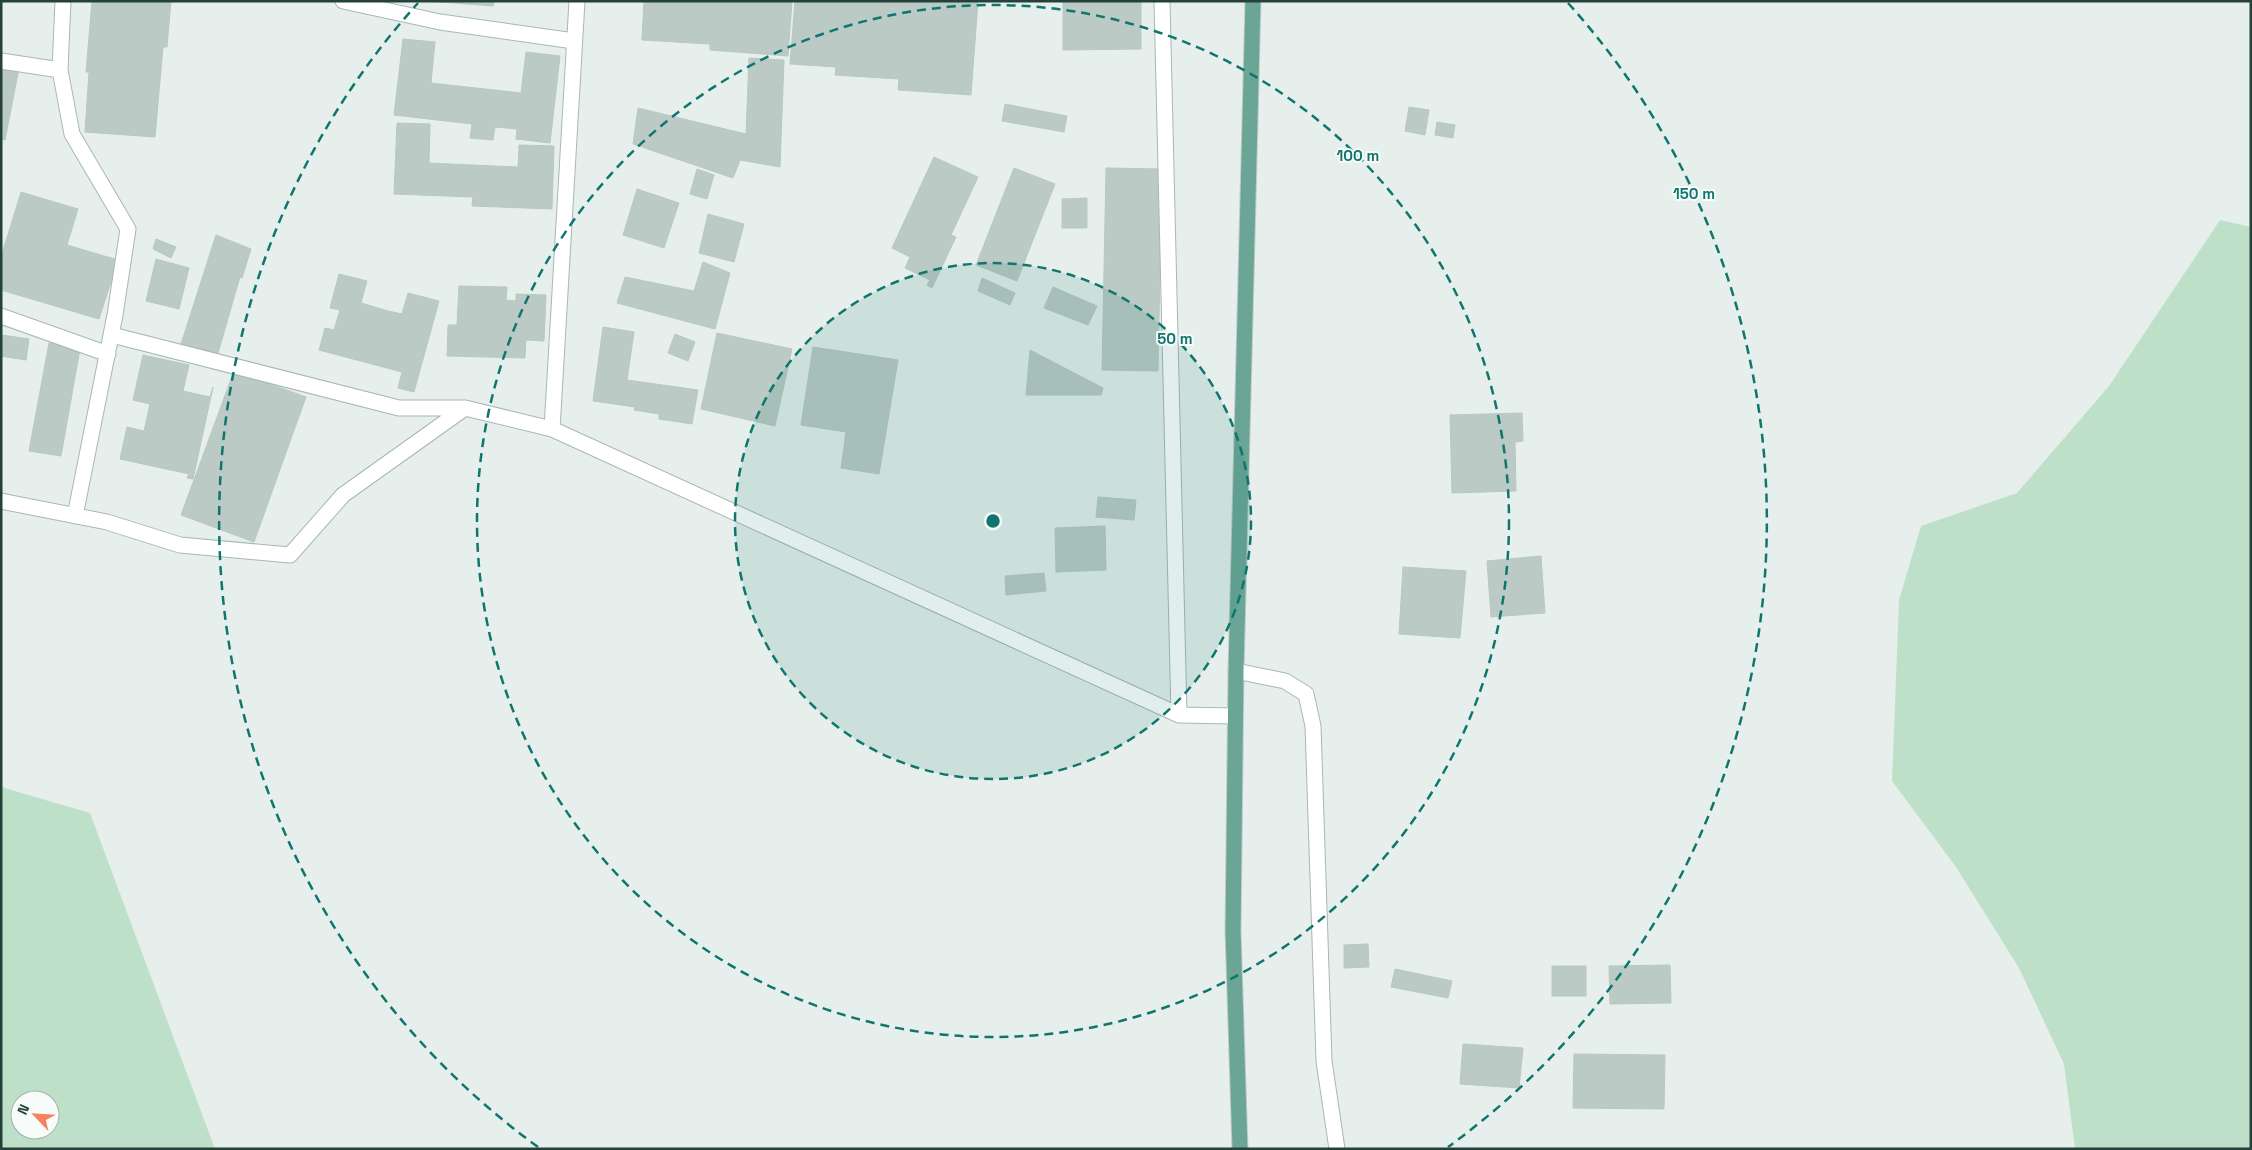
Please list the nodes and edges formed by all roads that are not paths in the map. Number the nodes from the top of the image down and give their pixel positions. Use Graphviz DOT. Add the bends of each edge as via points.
graph roads {
  1 [pos="63,1"];
  2 [pos="343,1"];
  3 [pos="577,1"];
  4 [pos="1162,1"];
  5 [pos="1253,1"];
  6 [pos="574,41"];
  7 [pos="1,61"];
  8 [pos="60,70"];
  9 [pos="1,316"];
  10 [pos="112,335"];
  11 [pos="108,354"];
  12 [pos="466,408"];
  13 [pos="552,429"];
  14 [pos="1,501"];
  15 [pos="75,516"];
  16 [pos="1236,671"];
  17 [pos="1179,715"];
  18 [pos="1235,716"];
  19 [pos="1240,1149"];
  20 [pos="1337,1149"];
  1 -- 8 [label="street"];
  2 -- 6 [label="street" via="440,22"];
  3 -- 6 [label="street"];
  4 -- 17 [label="street"];
  5 -- 16 [label="main road"];
  6 -- 13 [label="street"];
  7 -- 8 [label="street"];
  8 -- 10 [label="street" via="72,134 128,229"];
  9 -- 11 [label="street"];
  10 -- 11 [label="street"];
  10 -- 12 [label="street" via="399,408"];
  11 -- 15 [label="street"];
  12 -- 13 [label="street"];
  12 -- 15 [label="street" via="343,495 290,555 180,545 107,522"];
  13 -- 17 [label="street"];
  14 -- 15 [label="street"];
  16 -- 18 [label="main road"];
  16 -- 20 [label="street" via="1285,681 1306,694 1314,726 1324,1060"];
  17 -- 18 [label="street"];
  18 -- 19 [label="main road" via="1234,931"];
}
